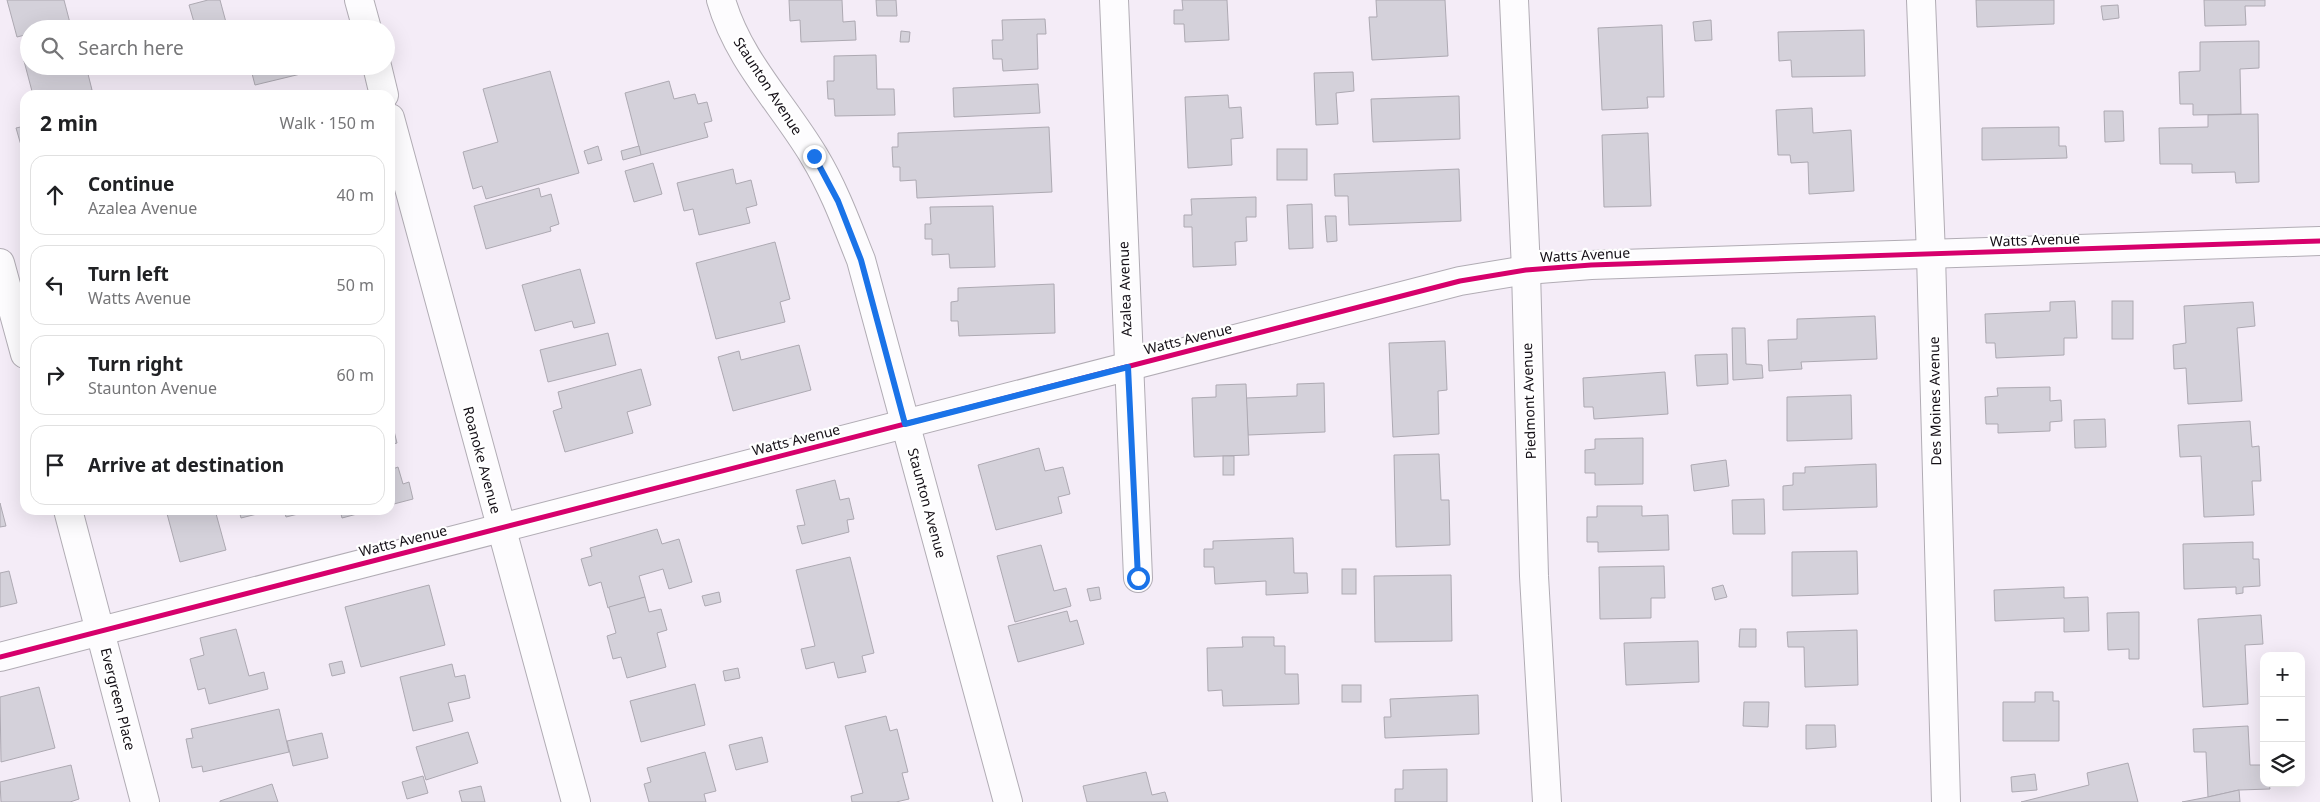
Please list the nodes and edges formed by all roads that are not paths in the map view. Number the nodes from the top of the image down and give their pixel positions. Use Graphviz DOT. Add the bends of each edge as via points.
graph roads {
  1 [pos="359,0"];
  2 [pos="721,0"];
  3 [pos="1114,0"];
  4 [pos="1514,0"];
  5 [pos="1921,0"];
  6 [pos="365,20"];
  7 [pos="379,75"];
  8 [pos="383,90"];
  9 [pos="395,136"];
  10 [pos="2320,241"];
  11 [pos="1931,255"];
  12 [pos="0,263"];
  13 [pos="1526,270"];
  14 [pos="20,336"];
  15 [pos="1128,367"];
  16 [pos="905,424"];
  17 [pos="69,515"];
  18 [pos="501,528"];
  19 [pos="1138,578"];
  20 [pos="100,630"];
  21 [pos="0,657"];
  22 [pos="145,802"];
  23 [pos="576,802"];
  24 [pos="1008,802"];
  25 [pos="1547,802"];
  26 [pos="1946,802"];
  1 -- 6 [label="street"];
  2 -- 16 [label="street, Staunton Avenue" via="727,22 747,59 814,156 838,201 861,260"];
  3 -- 15 [label="street, Azalea Avenue"];
  4 -- 13 [label="street, Piedmont Avenue"];
  5 -- 11 [label="street, Des Moines Avenue"];
  7 -- 8 [label="street"];
  9 -- 18 [label="street, Roanoke Avenue"];
  10 -- 11 [label="street, Watts Avenue"];
  11 -- 13 [label="street, Watts Avenue" via="1591,265"];
  11 -- 26 [label="street, Des Moines Avenue"];
  12 -- 14 [label="street"];
  13 -- 15 [label="street, Watts Avenue" via="1460,281"];
  13 -- 25 [label="street, Piedmont Avenue" via="1534,576"];
  15 -- 16 [label="street, Watts Avenue"];
  15 -- 19 [label="street, Azalea Avenue"];
  16 -- 18 [label="street, Watts Avenue"];
  16 -- 24 [label="street, Staunton Avenue"];
  17 -- 20 [label="street, Evergreen Place"];
  18 -- 20 [label="street, Watts Avenue"];
  18 -- 23 [label="street, Roanoke Avenue"];
  20 -- 21 [label="street, Watts Avenue"];
  20 -- 22 [label="street, Evergreen Place"];
}
